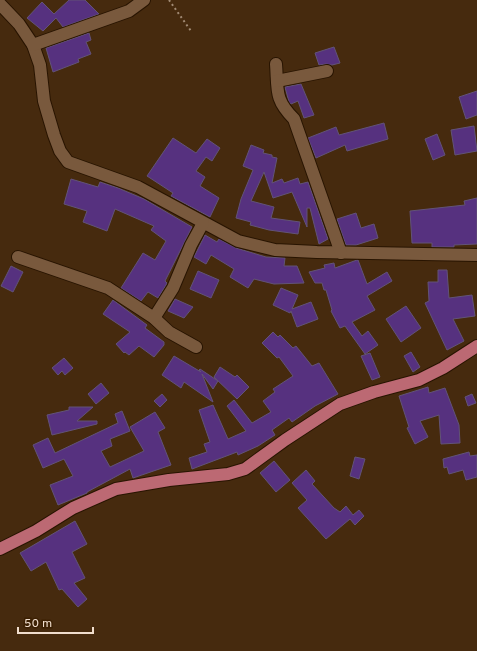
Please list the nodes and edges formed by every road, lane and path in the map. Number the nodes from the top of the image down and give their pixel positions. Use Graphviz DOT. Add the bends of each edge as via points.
graph roads {
  1 [pos="144,0"];
  2 [pos="168,0"];
  3 [pos="0,4"];
  4 [pos="190,31"];
  5 [pos="33,45"];
  6 [pos="276,64"];
  7 [pos="327,71"];
  8 [pos="277,81"];
  9 [pos="203,223"];
  10 [pos="341,253"];
  11 [pos="477,255"];
  12 [pos="18,257"];
  13 [pos="154,318"];
  14 [pos="477,346"];
  15 [pos="196,347"];
  16 [pos="0,549"];
  1 -- 5 [label="street" via="129,11"];
  2 -- 4 [label="path"];
  3 -- 5 [label="street" via="19,24"];
  5 -- 9 [label="street" via="40,65 44,101 52,128 60,151 68,162 138,186"];
  6 -- 8 [label="street"];
  7 -- 8 [label="street"];
  8 -- 10 [label="street" via="278,100 294,119"];
  9 -- 10 [label="street" via="238,241 275,250"];
  9 -- 13 [label="street" via="173,288"];
  10 -- 11 [label="street"];
  12 -- 13 [label="street" via="108,288"];
  13 -- 15 [label="street" via="169,332"];
  14 -- 16 [label="main road" via="419,380 340,404 245,469 228,474 116,489 72,508 36,531"];
}
